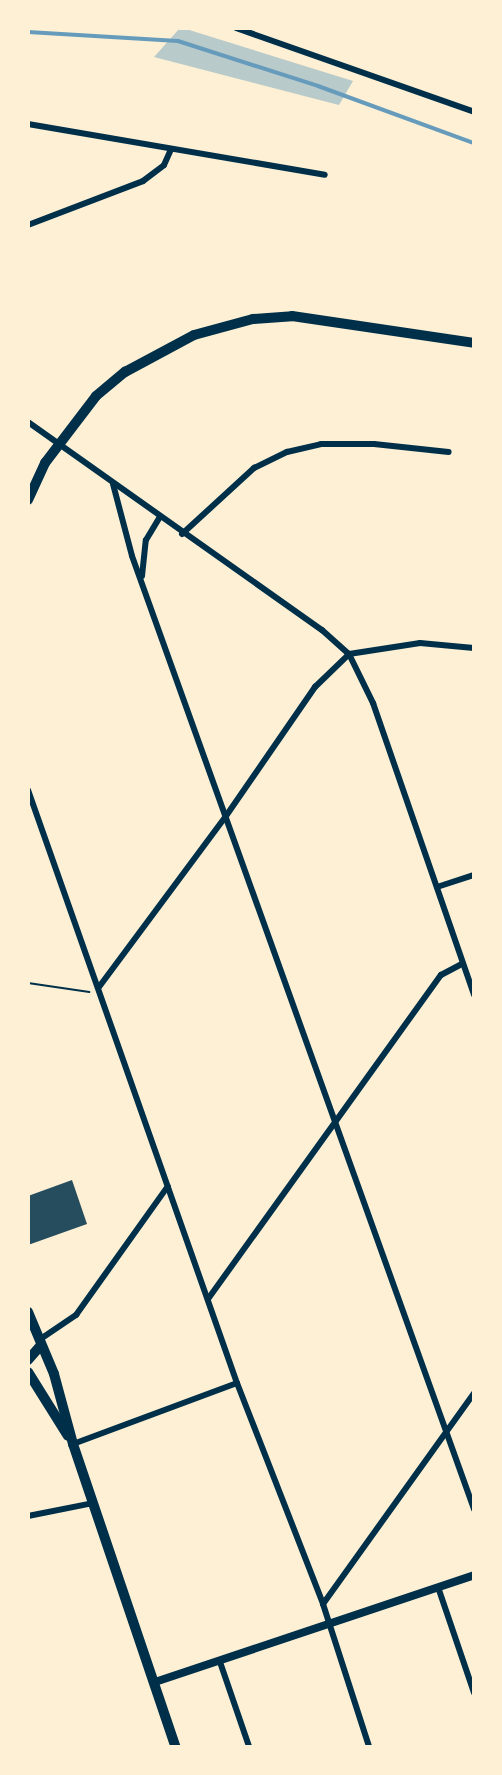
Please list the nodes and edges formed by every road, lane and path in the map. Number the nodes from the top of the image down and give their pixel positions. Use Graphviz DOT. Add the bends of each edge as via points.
graph roads {
  1 [pos="236,28"];
  2 [pos="474,112"];
  3 [pos="28,124"];
  4 [pos="171,149"];
  5 [pos="325,175"];
  6 [pos="28,225"];
  7 [pos="474,343"];
  8 [pos="28,422"];
  9 [pos="58,443"];
  10 [pos="449,452"];
  11 [pos="114,484"];
  12 [pos="28,500"];
  13 [pos="160,517"];
  14 [pos="182,534"];
  15 [pos="141,579"];
  16 [pos="474,648"];
  17 [pos="349,654"];
  18 [pos="28,790"];
  19 [pos="226,816"];
  20 [pos="474,875"];
  21 [pos="437,887"];
  22 [pos="462,964"];
  23 [pos="28,983"];
  24 [pos="100,990"];
  25 [pos="474,996"];
  26 [pos="336,1120"];
  27 [pos="168,1186"];
  28 [pos="208,1299"];
  29 [pos="28,1312"];
  30 [pos="36,1341"];
  31 [pos="28,1360"];
  32 [pos="28,1372"];
  33 [pos="237,1383"];
  34 [pos="474,1394"];
  35 [pos="446,1434"];
  36 [pos="73,1444"];
  37 [pos="93,1503"];
  38 [pos="474,1509"];
  39 [pos="28,1516"];
  40 [pos="474,1575"];
  41 [pos="438,1587"];
  42 [pos="323,1604"];
  43 [pos="327,1624"];
  44 [pos="220,1662"];
  45 [pos="155,1682"];
  46 [pos="474,1693"];
  47 [pos="175,1746"];
  48 [pos="249,1746"];
  49 [pos="369,1746"];
  1 -- 2 [label="street"];
  3 -- 4 [label="street"];
  4 -- 5 [label="street"];
  4 -- 6 [label="street" via="164,165 143,181"];
  7 -- 9 [label="main road" via="292,316 224,325 160,350 125,372 96,396"];
  8 -- 9 [label="street"];
  9 -- 11 [label="street"];
  9 -- 12 [label="main road"];
  10 -- 14 [label="street" via="374,444 321,444 286,452 254,468"];
  11 -- 13 [label="street"];
  11 -- 15 [label="street" via="122,525"];
  13 -- 14 [label="street"];
  13 -- 15 [label="street" via="146,540"];
  14 -- 17 [label="street" via="322,630"];
  15 -- 19 [label="street"];
  16 -- 17 [label="street" via="420,643"];
  17 -- 19 [label="street" via="315,687"];
  17 -- 21 [label="street" via="373,703"];
  18 -- 24 [label="street"];
  19 -- 24 [label="street"];
  19 -- 26 [label="street"];
  20 -- 21 [label="street"];
  21 -- 22 [label="street"];
  22 -- 25 [label="street"];
  22 -- 26 [label="street" via="441,975"];
  23 -- 24 [label="path"];
  24 -- 27 [label="street"];
  26 -- 28 [label="street"];
  26 -- 35 [label="street"];
  27 -- 28 [label="street"];
  27 -- 30 [label="street" via="76,1315"];
  28 -- 33 [label="street"];
  29 -- 30 [label="main road"];
  30 -- 31 [label="main road"];
  30 -- 36 [label="main road" via="54,1374"];
  32 -- 36 [label="main road"];
  33 -- 36 [label="street"];
  33 -- 42 [label="street"];
  34 -- 35 [label="street"];
  35 -- 38 [label="street"];
  35 -- 42 [label="street"];
  36 -- 37 [label="main road"];
  37 -- 39 [label="street"];
  37 -- 45 [label="main road"];
  40 -- 41 [label="street"];
  41 -- 43 [label="street"];
  41 -- 46 [label="street"];
  42 -- 43 [label="street"];
  43 -- 44 [label="street"];
  43 -- 49 [label="street"];
  44 -- 45 [label="street"];
  44 -- 48 [label="street"];
  45 -- 47 [label="main road"];
}
